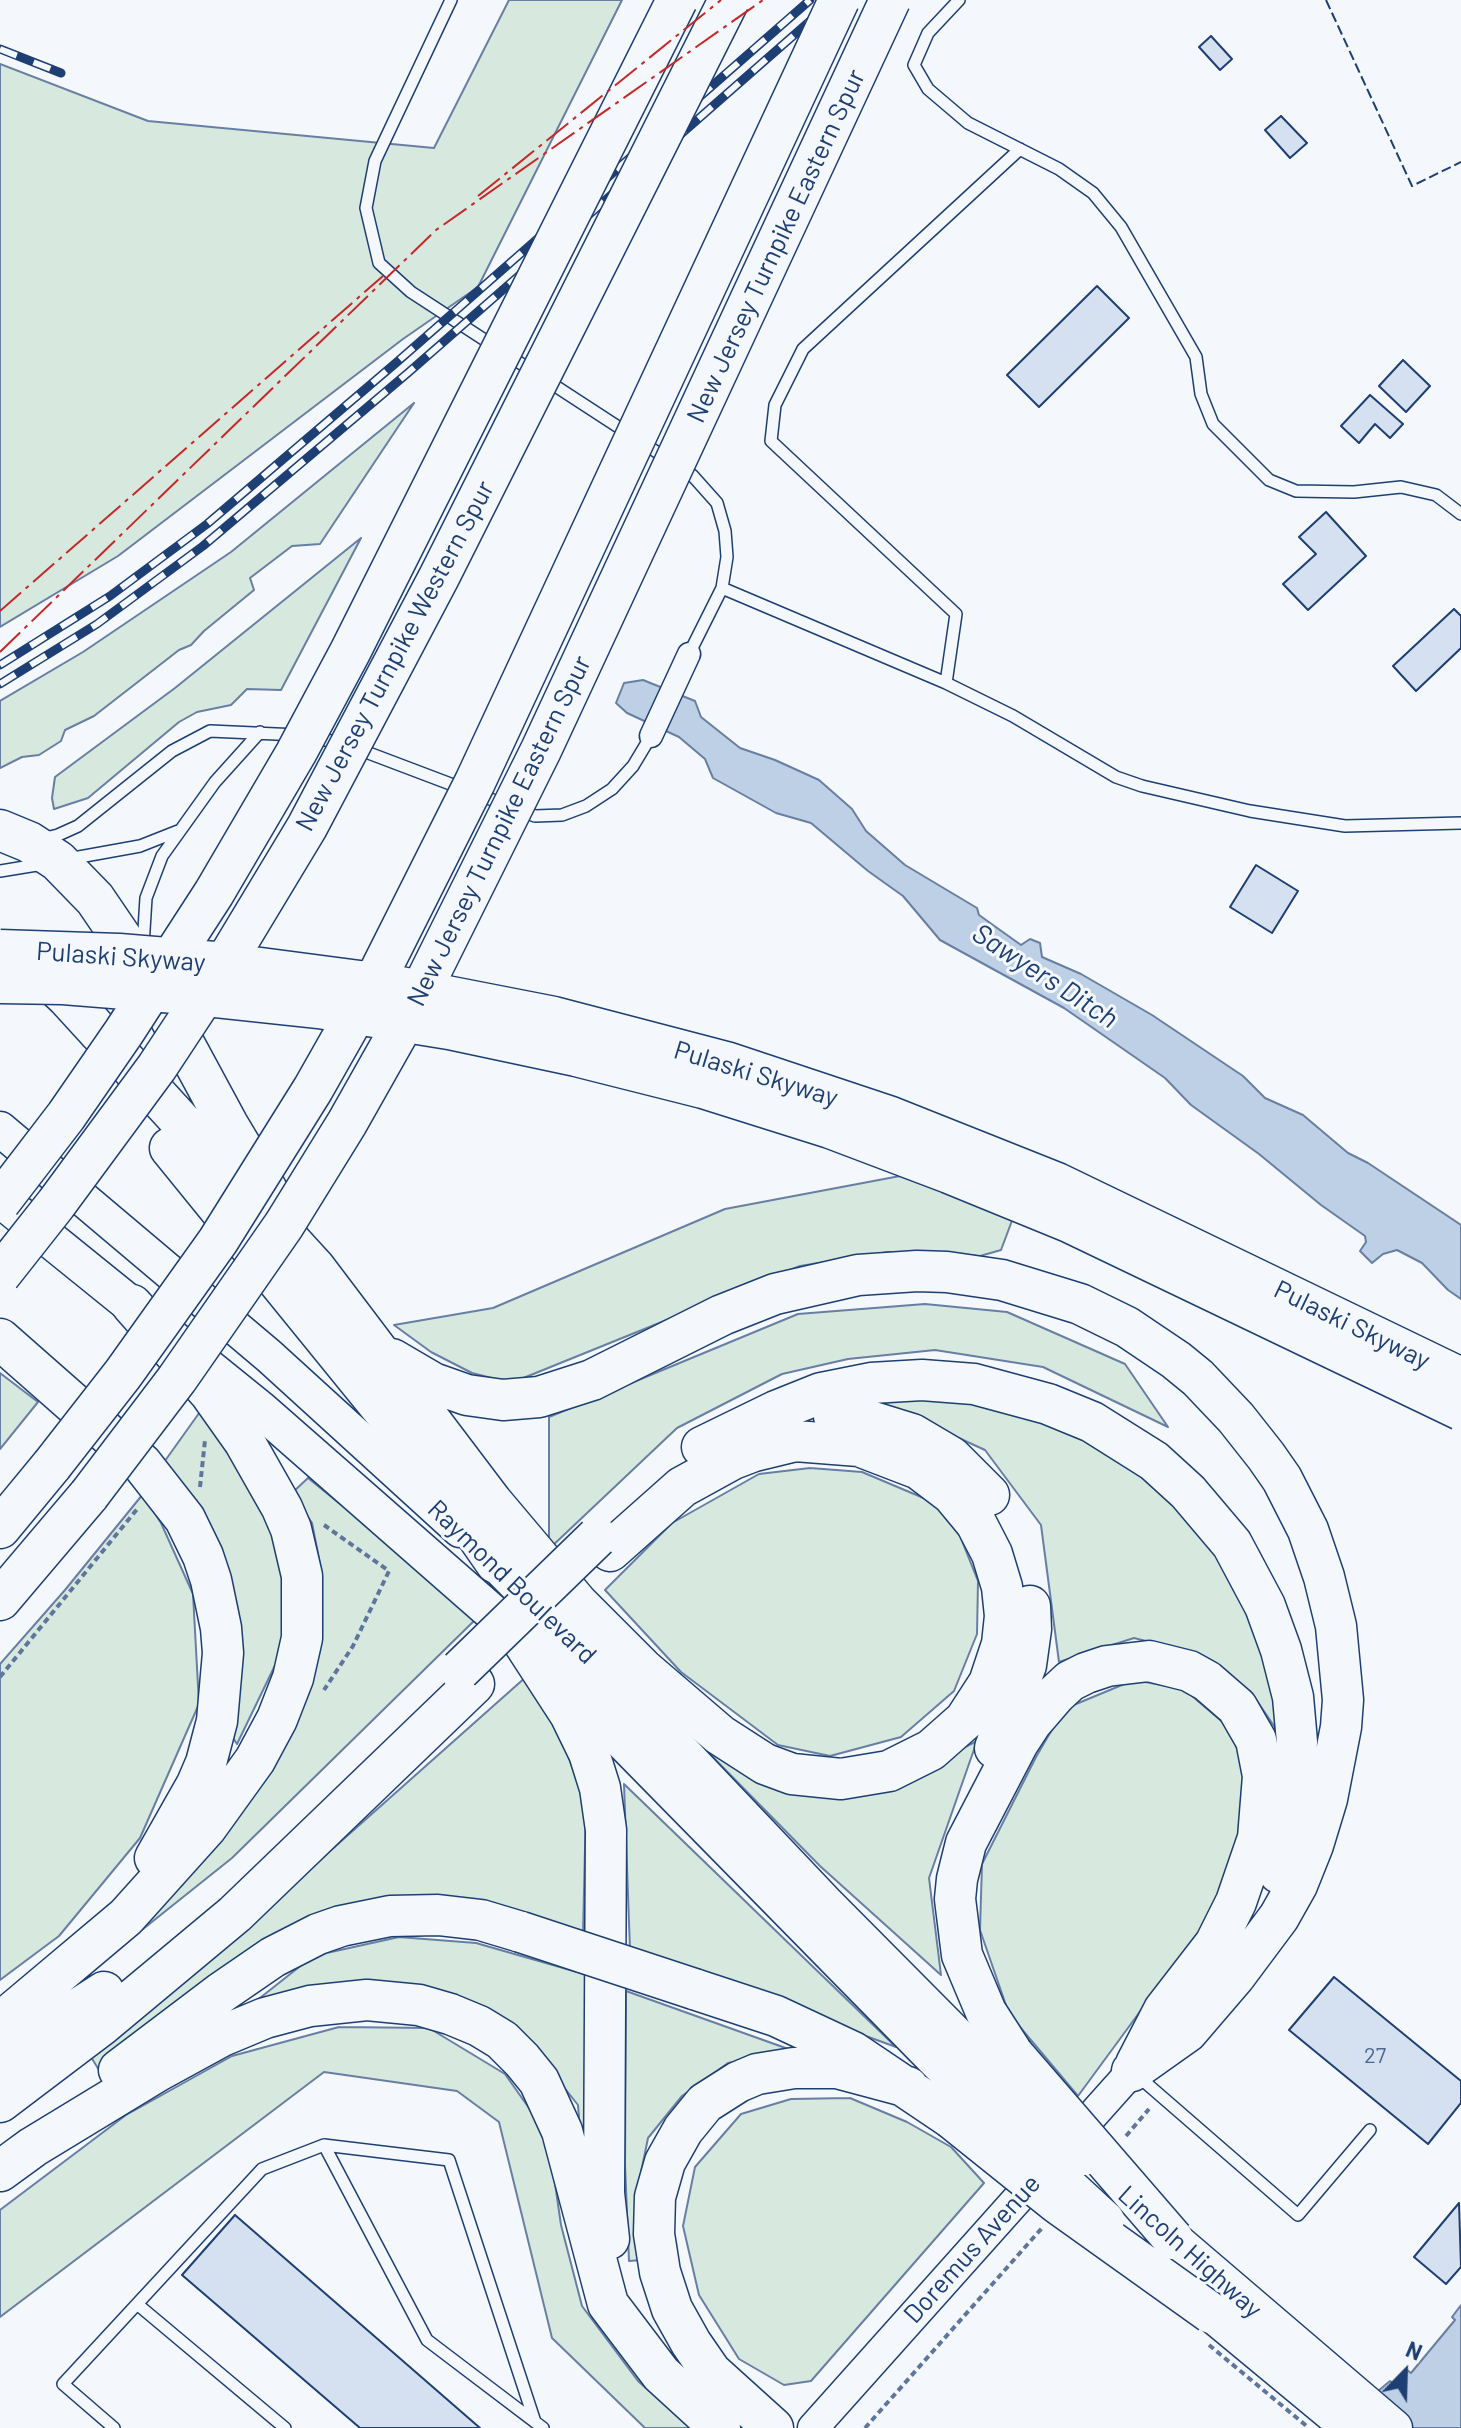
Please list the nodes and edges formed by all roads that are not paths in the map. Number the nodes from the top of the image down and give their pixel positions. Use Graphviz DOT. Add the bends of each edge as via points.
graph roads {
  1 [pos="451,0"];
  2 [pos="677,0"];
  3 [pos="729,0"];
  4 [pos="839,0"];
  5 [pos="890,0"];
  6 [pos="959,0"];
  7 [pos="1020,149"];
  8 [pos="1461,514"];
  9 [pos="722,588"];
  10 [pos="689,654"];
  11 [pos="946,683"];
  12 [pos="260,732"];
  13 [pos="651,736"];
  14 [pos="1461,823"];
  15 [pos="179,831"];
  16 [pos="29,844"];
  17 [pos="0,871"];
  18 [pos="0,940"];
  19 [pos="0,950"];
  20 [pos="148,977"];
  21 [pos="0,983"];
  22 [pos="0,1129"];
  23 [pos="0,1200"];
  24 [pos="315,1268"];
  25 [pos="0,1275"];
  26 [pos="132,1305"];
  27 [pos="0,1339"];
  28 [pos="377,1349"];
  29 [pos="1461,1378"];
  30 [pos="1461,1410"];
  31 [pos="752,1422"];
  32 [pos="0,1528"];
  33 [pos="603,1544"];
  34 [pos="496,1563"];
  35 [pos="0,1600"];
  36 [pos="520,1637"];
  37 [pos="467,1677"];
  38 [pos="974,1825"];
  39 [pos="1248,1959"];
  40 [pos="55,1978"];
  41 [pos="0,2023"];
  42 [pos="0,2059"];
  43 [pos="980,2083"];
  44 [pos="1146,2084"];
  45 [pos="908,2087"];
  46 [pos="0,2102"];
  47 [pos="1370,2130"];
  48 [pos="324,2145"];
  49 [pos="33,2147"];
  50 [pos="0,2171"];
  51 [pos="1173,2239"];
  52 [pos="137,2304"];
  53 [pos="1211,2313"];
  54 [pos="640,2348"];
  55 [pos="539,2425"];
  56 [pos="114,2428"];
  57 [pos="285,2428"];
  58 [pos="720,2428"];
  59 [pos="773,2428"];
  60 [pos="813,2428"];
  61 [pos="1350,2428"];
  62 [pos="1394,2428"];
  1 -- 9 [label="lane" via="375,161 366,208 379,263 411,292 692,475 717,503 725,531"];
  2 -- 23 [label="highway, New Jersey Turnpike Western Spur, bridge" via="296,753 124,1032"];
  3 -- 25 [label="highway, New Jersey Turnpike Western Spur, bridge" via="307,827 157,1067"];
  4 -- 32 [label="highway, New Jersey Turnpike Eastern Spur, bridge" via="475,782 381,969 218,1241 133,1361"];
  5 -- 35 [label="highway, New Jersey Turnpike Eastern Spur, bridge" via="541,750 417,999 284,1225 177,1379"];
  6 -- 7 [label="lane" via="928,33 914,65 928,89 968,123"];
  7 -- 8 [label="lane" via="1093,193 1121,227 1196,357 1201,394 1213,424 1269,480 1296,491 1401,487 1436,495"];
  7 -- 11 [label="lane" via="803,349 775,405 771,441 956,614"];
  9 -- 10 [label="lane"];
  9 -- 11 [label="lane"];
  10 -- 13 [label="street"];
  11 -- 14 [label="lane" via="1116,777 1142,786 1345,826"];
  12 -- 13 [label="lane" via="339,742 535,816 562,815 612,789"];
  12 -- 15 [label="lane"];
  12 -- 16 [label="lane" via="199,735 78,826"];
  15 -- 16 [label="lane" via="140,846"];
  15 -- 20 [label="lane" via="146,898 142,937"];
  16 -- 17 [label="lane"];
  16 -- 20 [label="highway" via="95,899"];
  18 -- 24 [label="highway" via="67,997"];
  18 -- 34 [label="highway" via="430,1468"];
  19 -- 29 [label="highway, Pulaski Skyway, bridge" via="215,962 390,985 554,1017 726,1062 891,1117 1057,1183"];
  20 -- 24 [label="highway" via="228,1125"];
  21 -- 30 [label="highway, Pulaski Skyway, bridge" via="319,1008 449,1029 703,1088 830,1128 1069,1222"];
  22 -- 34 [label="main road, Raymond Boulevard" via="269,1356"];
  23 -- 26 [label="highway, Raymond Boulevard"];
  24 -- 28 [label="highway"];
  26 -- 36 [label="highway, Raymond Boulevard" via="357,1491"];
  26 -- 40 [label="highway" via="210,1393 260,1466 291,1529 300,1565 302,1638 296,1668 266,1740 225,1804 126,1917"];
  27 -- 40 [label="highway" via="123,1444 172,1498 195,1537 211,1580 223,1653 221,1699 206,1763 187,1806 130,1891"];
  28 -- 33 [label="highway" via="492,1502 578,1604 666,1690 765,1764 792,1774 841,1779 889,1771 919,1757 974,1708 1002,1644 1002,1587 976,1523 952,1494 919,1469 859,1446 795,1441 733,1459 682,1487"];
  28 -- 39 [label="highway" via="418,1375 467,1395 539,1397 592,1380 775,1294 858,1275 917,1271 1028,1286 1080,1304 1152,1343 1218,1398 1282,1479 1312,1542 1336,1626 1343,1700 1327,1799 1297,1885"];
  31 -- 33 [label="highway" via="672,1467"];
  31 -- 38 [label="highway" via="788,1416 847,1417 912,1434 969,1472 1004,1520 1026,1574 1031,1629 1022,1680 992,1755"];
  31 -- 39 [label="highway" via="799,1400 845,1388 922,1380 974,1384 1025,1396 1092,1422 1154,1461 1188,1492 1249,1573 1274,1628 1293,1697 1296,1753 1290,1833"];
  33 -- 37 [label="highway"];
  34 -- 43 [label="highway, Raymond Boulevard" via="866,1945"];
  36 -- 43 [label="highway, Raymond Boulevard"];
  36 -- 54 [label="highway" via="582,1736 600,1788 608,1851 606,2218"];
  37 -- 42 [label="highway" via="205,1912 102,1993"];
  37 -- 46 [label="highway" via="235,1914"];
  38 -- 43 [label="highway" via="955,1899 962,1955 976,1992"];
  38 -- 44 [label="highway" via="1031,1723 1070,1681 1086,1673 1128,1662 1170,1665 1207,1681 1249,1724 1263,1776 1253,1859 1215,1944 1164,2010"];
  39 -- 44 [label="highway"];
  40 -- 41 [label="highway"];
  43 -- 45 [label="highway"];
  43 -- 51 [label="highway, bridge"];
  43 -- 53 [label="highway, bridge" via="1057,2203"];
  44 -- 47 [label="lane" via="1298,2215"];
  44 -- 60 [label="main road, Doremus Avenue"];
  45 -- 49 [label="highway, bridge" via="801,2027 694,1989 521,1932 460,1916 416,1914 318,1934 273,1957 89,2093"];
  45 -- 59 [label="highway" via="837,2068 757,2074 705,2103 665,2162 655,2197 654,2234 672,2309 711,2372"];
  48 -- 52 [label="lane" via="262,2169"];
  48 -- 55 [label="lane" via="427,2340"];
  48 -- 55 [label="lane" via="449,2160"];
  49 -- 50 [label="highway"];
  49 -- 54 [label="highway" via="202,2046 265,2018 348,2001 402,2002 436,2010 502,2040 546,2092 562,2131 608,2304"];
  51 -- 62 [label="highway, Lincoln Highway"];
  52 -- 56 [label="lane" via="63,2384"];
  52 -- 57 [label="lane"];
  53 -- 61 [label="highway, Lincoln Highway"];
  54 -- 58 [label="highway"];
}
